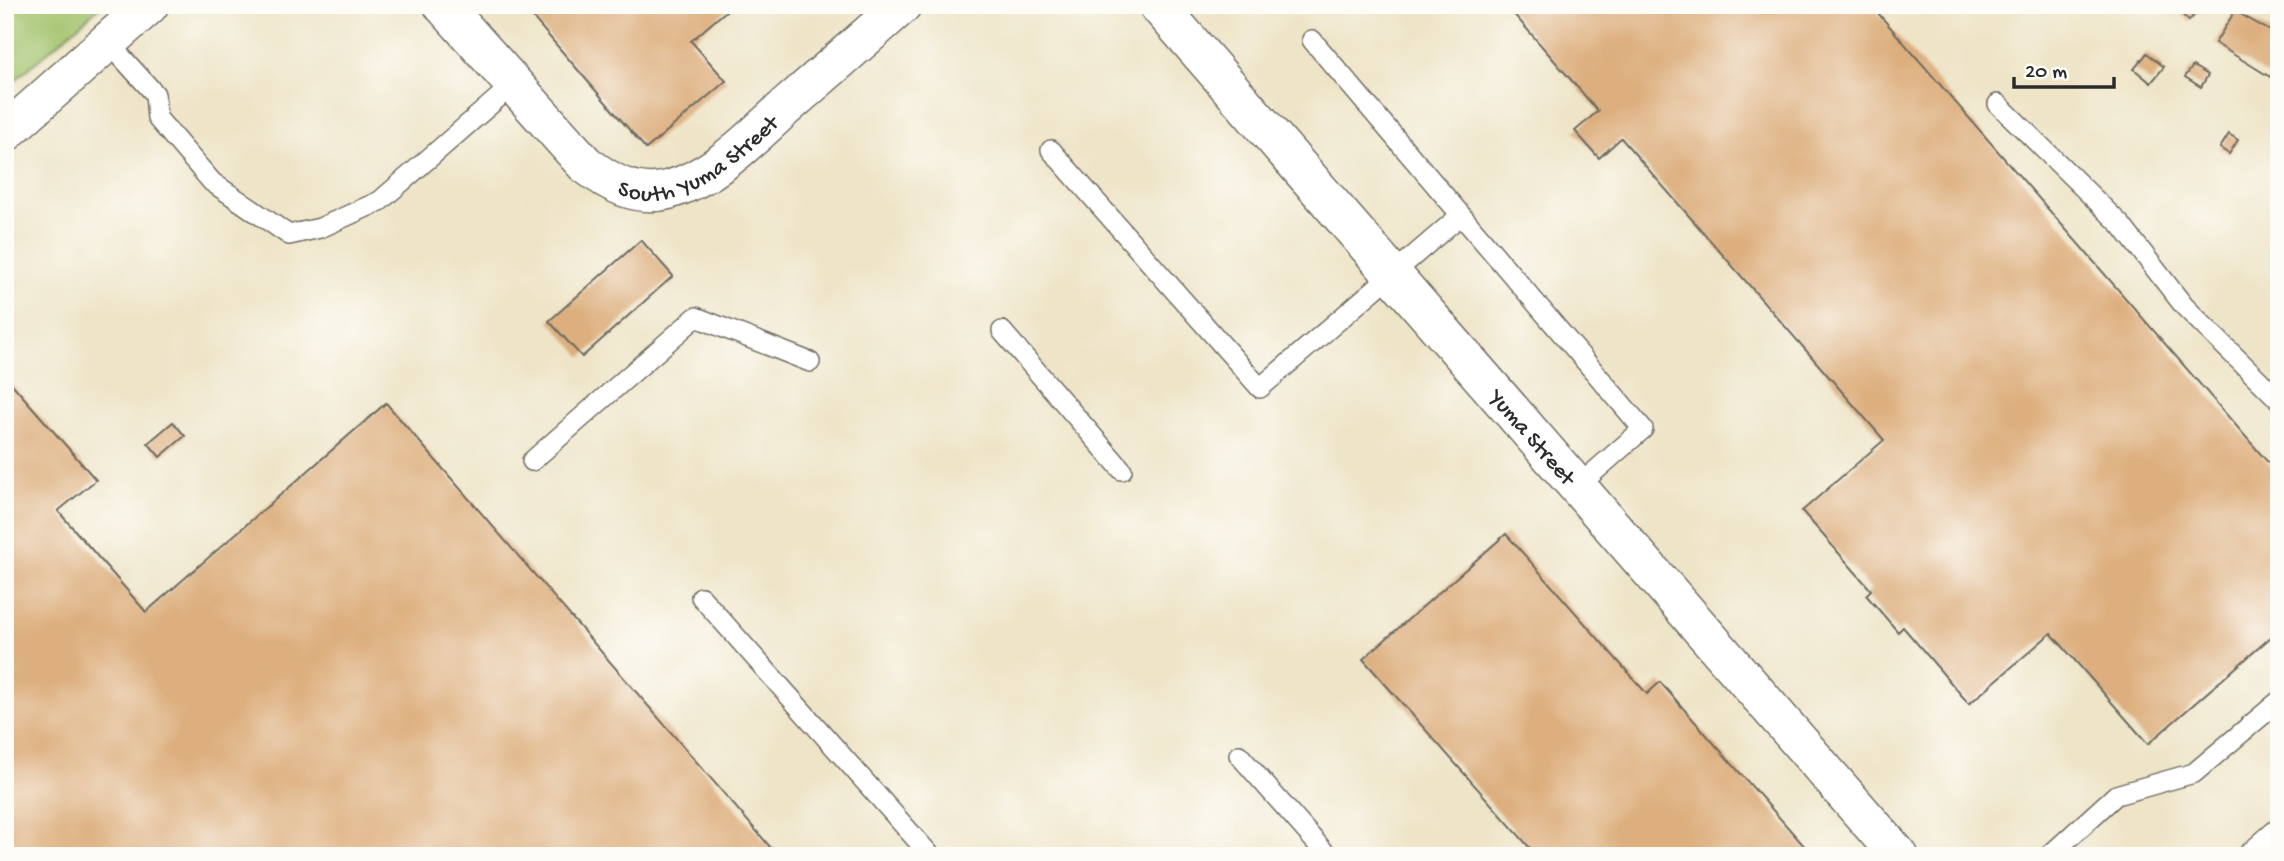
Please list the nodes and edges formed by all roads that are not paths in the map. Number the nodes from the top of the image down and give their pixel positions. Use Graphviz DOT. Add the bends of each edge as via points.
graph roads {
  1 [pos="149,5"];
  2 [pos="443,5"];
  3 [pos="902,5"];
  4 [pos="1164,11"];
  5 [pos="1312,40"];
  6 [pos="108,41"];
  7 [pos="514,84"];
  8 [pos="1998,104"];
  9 [pos="5,132"];
  10 [pos="1051,150"];
  11 [pos="1461,215"];
  12 [pos="1394,272"];
  13 [pos="1002,331"];
  14 [pos="810,362"];
  15 [pos="2279,400"];
  16 [pos="532,461"];
  17 [pos="1122,470"];
  18 [pos="1578,486"];
  19 [pos="701,597"];
  20 [pos="2279,701"];
  21 [pos="1239,755"];
  22 [pos="2279,827"];
  23 [pos="1319,853"];
  24 [pos="931,856"];
  25 [pos="1899,856"];
  26 [pos="2049,856"];
  27 [pos="2246,856"];
  1 -- 6 [label="street"];
  2 -- 7 [label="street, South Yuma Street"];
  3 -- 7 [label="street, South Yuma Street" via="738,149 710,170 666,190 625,189 605,180"];
  4 -- 12 [label="street, Yuma Street"];
  5 -- 11 [label="lane"];
  6 -- 7 [label="lane" via="155,94 157,118 212,182 289,235 330,224 380,201"];
  6 -- 9 [label="street"];
  8 -- 15 [label="lane" via="2121,225 2184,306"];
  10 -- 12 [label="lane" via="1260,388"];
  11 -- 12 [label="lane"];
  11 -- 18 [label="lane" via="1643,429"];
  12 -- 18 [label="street, Yuma Street"];
  13 -- 17 [label="lane"];
  14 -- 16 [label="lane" via="696,317"];
  18 -- 25 [label="street, Yuma Street"];
  19 -- 24 [label="lane"];
  20 -- 26 [label="lane" via="2194,774 2116,795"];
  21 -- 23 [label="lane"];
  22 -- 27 [label="lane"];
}
